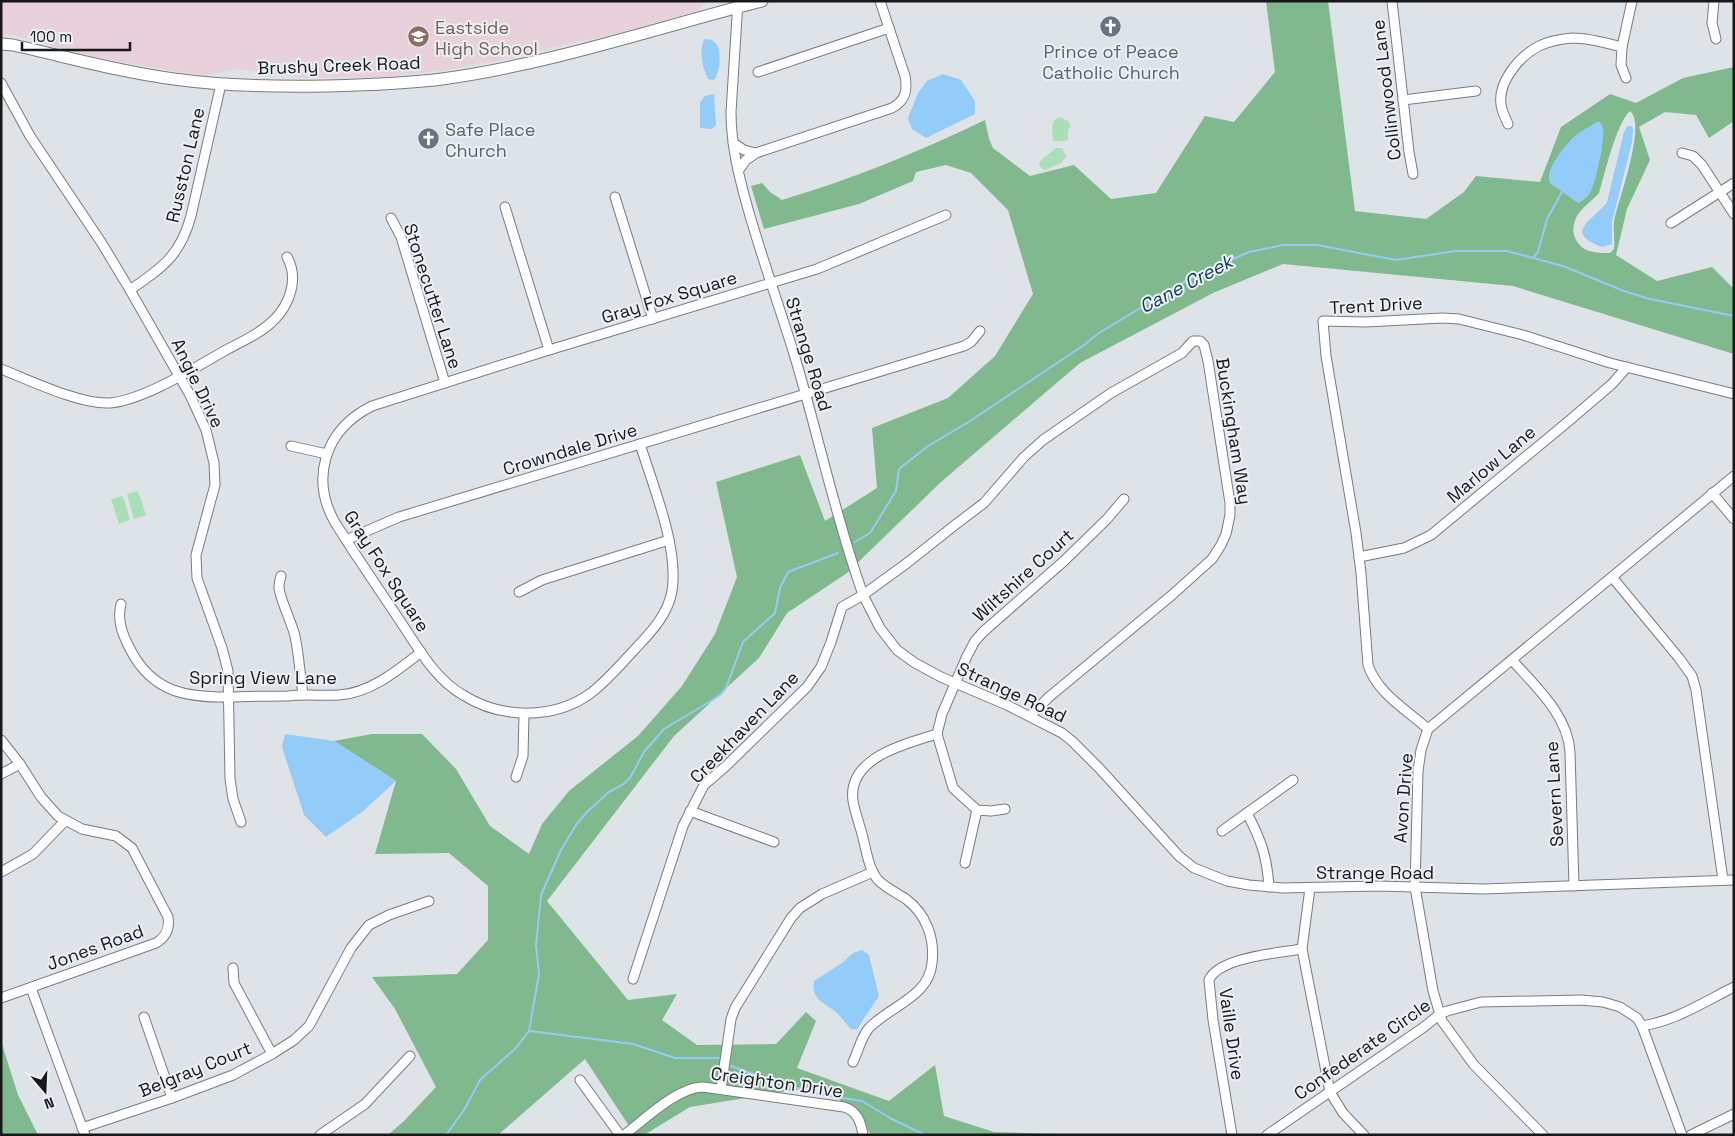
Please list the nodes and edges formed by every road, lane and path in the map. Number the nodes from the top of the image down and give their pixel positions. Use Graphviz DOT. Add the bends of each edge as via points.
graph roads {
  1 [pos="762,1"];
  2 [pos="880,1"];
  3 [pos="1392,1"];
  4 [pos="1632,1"];
  5 [pos="1714,1"];
  6 [pos="737,4"];
  7 [pos="889,28"];
  8 [pos="1,38"];
  9 [pos="1716,39"];
  10 [pos="1,44"];
  11 [pos="1622,47"];
  12 [pos="45,52"];
  13 [pos="758,72"];
  14 [pos="1626,78"];
  15 [pos="1,83"];
  16 [pos="221,84"];
  17 [pos="1476,91"];
  18 [pos="1403,100"];
  19 [pos="1508,124"];
  20 [pos="733,143"];
  21 [pos="756,153"];
  22 [pos="1682,153"];
  23 [pos="738,170"];
  24 [pos="1413,174"];
  25 [pos="1734,183"];
  26 [pos="1720,192"];
  27 [pos="615,197"];
  28 [pos="505,207"];
  29 [pos="1734,214"];
  30 [pos="946,215"];
  31 [pos="391,218"];
  32 [pos="1670,223"];
  33 [pos="287,257"];
  34 [pos="771,284"];
  35 [pos="130,290"];
  36 [pos="653,319"];
  37 [pos="980,331"];
  38 [pos="549,350"];
  39 [pos="1627,367"];
  40 [pos="1,370"];
  41 [pos="179,376"];
  42 [pos="445,383"];
  43 [pos="805,393"];
  44 [pos="1734,394"];
  45 [pos="640,444"];
  46 [pos="291,446"];
  47 [pos="327,454"];
  48 [pos="1734,476"];
  49 [pos="1712,493"];
  50 [pos="1124,499"];
  51 [pos="1734,519"];
  52 [pos="346,540"];
  53 [pos="669,540"];
  54 [pos="1359,556"];
  55 [pos="281,576"];
  56 [pos="1612,577"];
  57 [pos="519,592"];
  58 [pos="864,594"];
  59 [pos="121,604"];
  60 [pos="421,652"];
  61 [pos="1512,660"];
  62 [pos="956,683"];
  63 [pos="303,694"];
  64 [pos="229,697"];
  65 [pos="524,714"];
  66 [pos="1030,716"];
  67 [pos="1428,729"];
  68 [pos="937,734"];
  69 [pos="1,740"];
  70 [pos="20,764"];
  71 [pos="1,774"];
  72 [pos="516,777"];
  73 [pos="1293,780"];
  74 [pos="1005,809"];
  75 [pos="977,810"];
  76 [pos="690,811"];
  77 [pos="1247,813"];
  78 [pos="65,821"];
  79 [pos="241,822"];
  80 [pos="1222,831"];
  81 [pos="774,842"];
  82 [pos="964,863"];
  83 [pos="1,872"];
  84 [pos="873,872"];
  85 [pos="1730,880"];
  86 [pos="1574,886"];
  87 [pos="1269,887"];
  88 [pos="1415,887"];
  89 [pos="1310,888"];
  90 [pos="429,901"];
  91 [pos="1302,949"];
  92 [pos="232,968"];
  93 [pos="633,979"];
  94 [pos="1734,987"];
  95 [pos="31,988"];
  96 [pos="1,998"];
  97 [pos="1440,1014"];
  98 [pos="144,1017"];
  99 [pos="1642,1026"];
  100 [pos="272,1054"];
  101 [pos="410,1056"];
  102 [pos="853,1062"];
  103 [pos="580,1080"];
  104 [pos="721,1088"];
  105 [pos="1330,1092"];
  106 [pos="172,1098"];
  107 [pos="1734,1114"];
  108 [pos="83,1131"];
  109 [pos="320,1135"];
  110 [pos="622,1135"];
  111 [pos="863,1135"];
  112 [pos="1232,1135"];
  113 [pos="1266,1135"];
  114 [pos="1364,1135"];
  115 [pos="1542,1135"];
  116 [pos="1682,1135"];
  117 [pos="1691,1135"];
  1 -- 6 [label="street, Brushy Creek Road"];
  2 -- 7 [label="street"];
  3 -- 18 [label="street, Collinwood Lane"];
  4 -- 11 [label="street"];
  5 -- 9 [label="street" via="1712,23"];
  6 -- 16 [label="street, Brushy Creek Road" via="611,42 520,65 442,79 365,86"];
  6 -- 20 [label="street, Strange Road" via="731,112"];
  7 -- 13 [label="street"];
  7 -- 21 [label="street" via="907,86 898,105"];
  8 -- 12 [label="street"];
  10 -- 12 [label="street, Brushy Creek Road"];
  11 -- 14 [label="street" via="1620,65"];
  11 -- 19 [label="street" via="1572,38 1540,45 1510,72 1504,86 1501,108"];
  12 -- 16 [label="street, Brushy Creek Road" via="173,79"];
  15 -- 35 [label="street, Angie Drive" via="30,136 102,242"];
  16 -- 35 [label="street, Russton Lane" via="185,235 165,264"];
  17 -- 18 [label="street"];
  18 -- 24 [label="street, Collinwood Lane"];
  20 -- 21 [label="street"];
  20 -- 23 [label="street, Strange Road"];
  21 -- 23 [label="street"];
  22 -- 26 [label="street" via="1697,159"];
  23 -- 34 [label="street, Strange Road"];
  25 -- 26 [label="street"];
  26 -- 29 [label="street"];
  26 -- 32 [label="street"];
  27 -- 36 [label="street"];
  28 -- 38 [label="street"];
  30 -- 34 [label="street, Gray Fox Square" via="818,269"];
  31 -- 42 [label="street, Stonecutter Lane" via="401,237"];
  33 -- 41 [label="street" via="292,272 291,291 275,319"];
  34 -- 36 [label="street, Gray Fox Square"];
  34 -- 43 [label="street, Strange Road"];
  35 -- 41 [label="street, Angie Drive"];
  36 -- 38 [label="street, Gray Fox Square"];
  37 -- 43 [label="street, Crowndale Drive" via="964,346"];
  38 -- 42 [label="street, Gray Fox Square"];
  39 -- 44 [label="street, Trent Drive"];
  39 -- 54 [label="street, Marlow Lane" via="1570,420 1430,535 1404,548"];
  39 -- 54 [label="street, Trent Drive" via="1459,319 1323,321"];
  40 -- 41 [label="street" via="88,401 108,403 137,396"];
  41 -- 64 [label="street, Angie Drive" via="200,415 214,463 214,494 200,540 196,567 225,659"];
  42 -- 47 [label="street, Gray Fox Square" via="360,412 338,433"];
  43 -- 45 [label="street, Crowndale Drive"];
  43 -- 58 [label="street, Strange Road" via="849,554"];
  45 -- 52 [label="street, Crowndale Drive" via="399,517"];
  45 -- 53 [label="street, Gray Fox Square"];
  46 -- 47 [label="street"];
  47 -- 52 [label="street, Gray Fox Square" via="322,474 324,496 334,522"];
  48 -- 49 [label="street"];
  49 -- 51 [label="street"];
  49 -- 56 [label="street"];
  50 -- 62 [label="street, Wiltshire Court" via="1064,561 983,632 970,650"];
  52 -- 60 [label="street, Gray Fox Square"];
  53 -- 57 [label="street" via="542,580"];
  53 -- 65 [label="street, Gray Fox Square" via="674,569 672,593 664,613 650,633 590,694 559,708"];
  54 -- 67 [label="street, Trent Drive" via="1366,654 1371,673 1384,691"];
  55 -- 63 [label="street" via="280,594 295,636"];
  56 -- 61 [label="street"];
  56 -- 85 [label="street" via="1694,680"];
  58 -- 62 [label="street, Strange Road" via="880,628 897,650 915,663"];
  58 -- 66 [label="street, Buckingham Way" via="984,503 1024,456 1043,440 1111,393 1182,353 1193,340 1200,340 1208,361 1230,503 1229,525 1224,540 1212,559 1195,576"];
  58 -- 76 [label="street, Creekhaven Lane" via="842,607 821,668 807,687 704,785"];
  59 -- 64 [label="street, Spring View Lane" via="119,622 127,642 139,664 152,678 169,689 188,695"];
  60 -- 63 [label="street, Spring View Lane" via="362,690 340,695"];
  60 -- 65 [label="street, Gray Fox Square" via="438,675 463,696 490,708"];
  61 -- 67 [label="street"];
  61 -- 86 [label="street, Severn Lane" via="1561,720 1568,736"];
  62 -- 66 [label="street, Strange Road"];
  62 -- 68 [label="street, Wiltshire Court"];
  63 -- 64 [label="street, Spring View Lane"];
  64 -- 79 [label="street, Angie Drive" via="230,779"];
  65 -- 72 [label="street" via="523,756"];
  66 -- 87 [label="street, Strange Road" via="1072,740 1187,863 1227,881"];
  67 -- 88 [label="street, Avon Drive" via="1418,771"];
  68 -- 75 [label="street" via="951,782 957,793"];
  68 -- 84 [label="street" via="884,752 858,775 853,800"];
  69 -- 70 [label="street, Jones Road"];
  70 -- 71 [label="street"];
  70 -- 78 [label="street, Jones Road" via="47,805"];
  73 -- 77 [label="street"];
  74 -- 75 [label="street"];
  75 -- 82 [label="street"];
  76 -- 81 [label="street"];
  76 -- 93 [label="street, Creekhaven Lane"];
  77 -- 80 [label="street"];
  77 -- 87 [label="street" via="1264,849"];
  78 -- 83 [label="street" via="33,854"];
  78 -- 95 [label="street, Jones Road" via="82,829 116,836 132,848 168,917 169,927 165,936 156,943"];
  84 -- 102 [label="street" via="915,907 924,919 933,946 932,962 927,982 868,1030"];
  84 -- 104 [label="street" via="810,900 791,918 730,1019"];
  85 -- 86 [label="street, Strange Road"];
  86 -- 88 [label="street, Strange Road"];
  87 -- 89 [label="street, Strange Road"];
  88 -- 89 [label="street, Strange Road"];
  88 -- 97 [label="street, Avon Drive"];
  89 -- 91 [label="street"];
  90 -- 100 [label="street, Belgray Court" via="369,925 351,948 309,1026"];
  91 -- 105 [label="street"];
  91 -- 112 [label="street, Vaille Drive" via="1233,962 1218,968 1208,980"];
  92 -- 100 [label="street" via="234,983"];
  94 -- 99 [label="street" via="1674,1018"];
  95 -- 96 [label="street, Jones Road"];
  95 -- 108 [label="street"];
  97 -- 99 [label="street, Confederate Circle" via="1486,1001 1593,1000 1627,1011"];
  97 -- 105 [label="street, Confederate Circle"];
  97 -- 115 [label="street, Avon Drive" via="1481,1074"];
  98 -- 106 [label="street"];
  99 -- 116 [label="street"];
  100 -- 106 [label="street, Belgray Court" via="233,1075"];
  101 -- 109 [label="street" via="365,1104"];
  103 -- 110 [label="street"];
  104 -- 110 [label="street, Creighton Drive" via="685,1090"];
  104 -- 111 [label="street, Creighton Drive" via="851,1109 857,1116"];
  105 -- 113 [label="street, Confederate Circle"];
  105 -- 114 [label="street" via="1343,1113"];
  106 -- 108 [label="street, Belgray Court"];
  107 -- 117 [label="street"];
}
